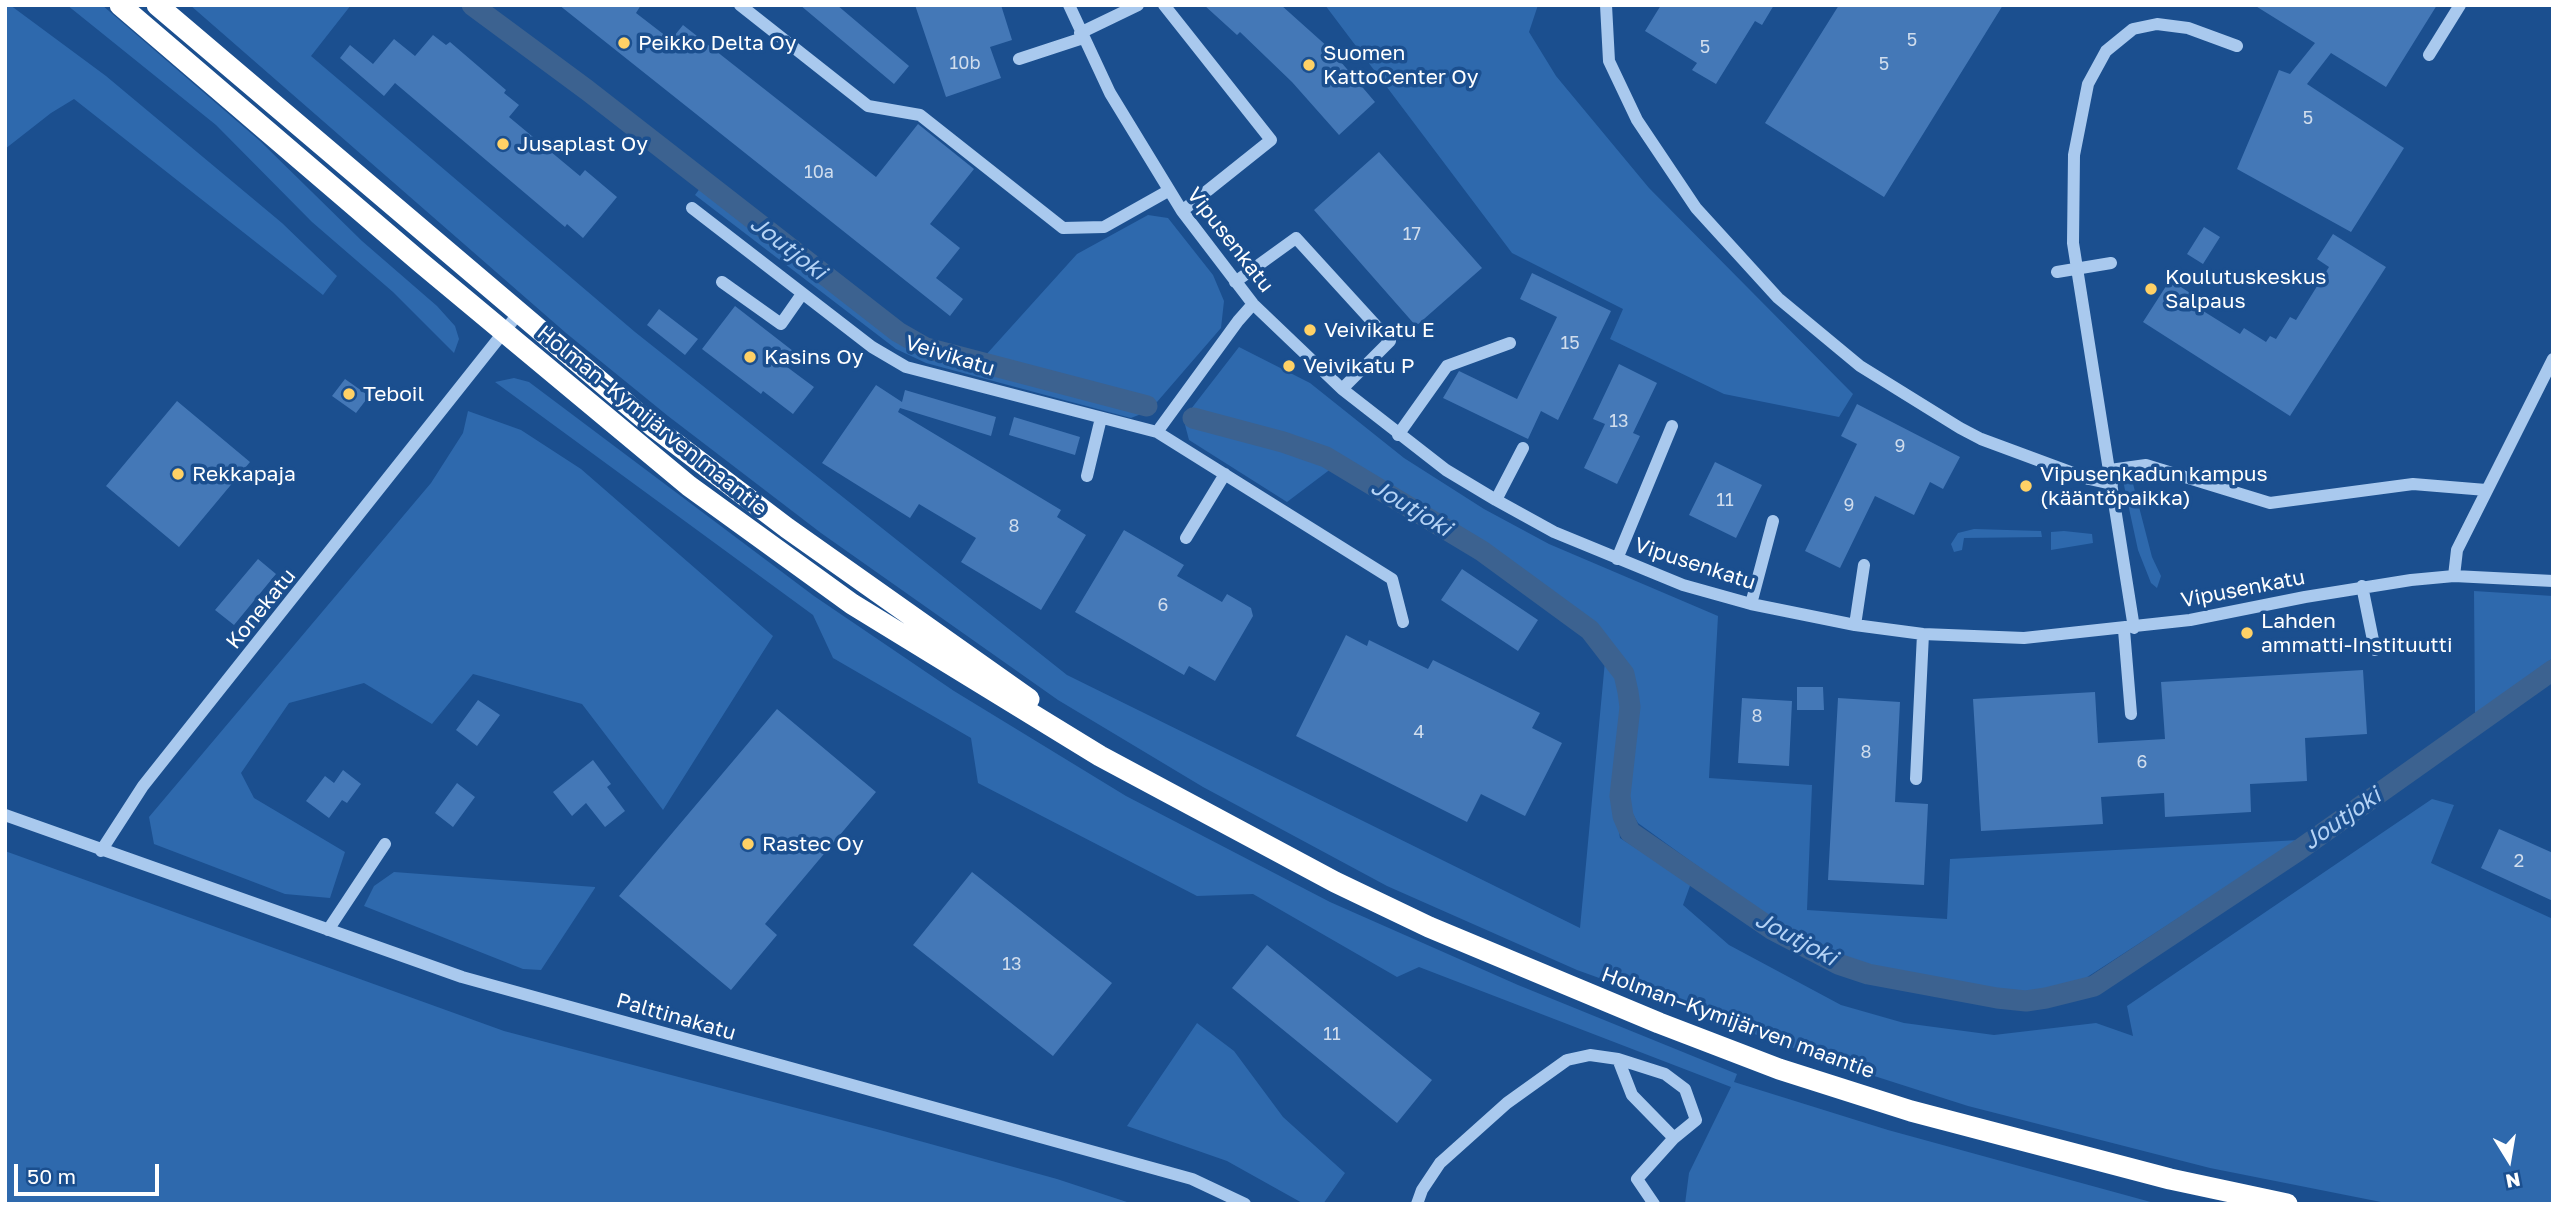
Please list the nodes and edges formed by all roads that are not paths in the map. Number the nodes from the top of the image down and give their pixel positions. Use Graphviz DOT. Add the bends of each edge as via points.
graph roads {
  1 [pos="120,5"];
  2 [pos="157,5"];
  3 [pos="740,5"];
  4 [pos="1069,5"];
  5 [pos="1138,5"];
  6 [pos="1164,5"];
  7 [pos="1606,5"];
  8 [pos="2460,5"];
  9 [pos="1081,35"];
  10 [pos="2237,46"];
  11 [pos="2429,55"];
  12 [pos="1019,59"];
  13 [pos="1168,191"];
  14 [pos="692,208"];
  15 [pos="1182,211"];
  16 [pos="2111,263"];
  17 [pos="2077,268"];
  18 [pos="2057,272"];
  19 [pos="722,282"];
  20 [pos="1235,282"];
  21 [pos="802,294"];
  22 [pos="1253,304"];
  23 [pos="517,314"];
  24 [pos="502,331"];
  25 [pos="1510,343"];
  26 [pos="2553,359"];
  27 [pos="1342,389"];
  28 [pos="1101,418"];
  29 [pos="1672,426"];
  30 [pos="1157,432"];
  31 [pos="1398,435"];
  32 [pos="1523,448"];
  33 [pos="2110,470"];
  34 [pos="1226,474"];
  35 [pos="1087,476"];
  36 [pos="2112,484"];
  37 [pos="2486,490"];
  38 [pos="1496,500"];
  39 [pos="1773,521"];
  40 [pos="1186,538"];
  41 [pos="1617,559"];
  42 [pos="1864,565"];
  43 [pos="2454,576"];
  44 [pos="2553,581"];
  45 [pos="2362,586"];
  46 [pos="1751,604"];
  47 [pos="1403,622"];
  48 [pos="1855,625"];
  49 [pos="2129,629"];
  50 [pos="1923,634"];
  51 [pos="2375,650"];
  52 [pos="2132,714"];
  53 [pos="1916,779"];
  54 [pos="1201,810"];
  55 [pos="5,815"];
  56 [pos="385,844"];
  57 [pos="101,851"];
  58 [pos="328,930"];
  59 [pos="1618,1059"];
  60 [pos="1674,1138"];
  61 [pos="1245,1204"];
  62 [pos="1417,1204"];
  63 [pos="1654,1204"];
  64 [pos="2287,1204"];
  1 -- 24 [label="highway, Holman–Kymijärven maantie"];
  2 -- 23 [label="highway, Holman–Kymijärven maantie"];
  3 -- 13 [label="street" via="868,106 920,115 1063,228 1104,227"];
  4 -- 9 [label="street, Vipusenkatu"];
  5 -- 9 [label="street"];
  6 -- 15 [label="street" via="1271,140"];
  7 -- 36 [label="street" via="1609,61 1637,120 1696,208 1778,298 1860,366 1981,439"];
  8 -- 11 [label="street"];
  9 -- 12 [label="street"];
  9 -- 13 [label="street, Vipusenkatu"];
  10 -- 17 [label="street" via="2188,28 2157,24 2133,29 2106,51 2088,84 2074,155"];
  13 -- 15 [label="street, Vipusenkatu"];
  14 -- 21 [label="street, Veivikatu"];
  15 -- 20 [label="street, Vipusenkatu"];
  16 -- 17 [label="street"];
  17 -- 18 [label="street"];
  17 -- 33 [label="street"];
  19 -- 21 [label="street" via="780,324"];
  20 -- 22 [label="street, Vipusenkatu"];
  20 -- 27 [label="street" via="1296,238 1390,341"];
  21 -- 28 [label="street, Veivikatu" via="906,367"];
  22 -- 27 [label="street, Vipusenkatu"];
  22 -- 30 [label="street"];
  23 -- 24 [label="street, Konekatu"];
  23 -- 54 [label="highway, Holman–Kymijärven maantie" via="654,428 787,528 1059,719"];
  24 -- 54 [label="highway, Holman–Kymijärven maantie" via="689,486 852,604 1018,708"];
  24 -- 57 [label="street, Konekatu" via="143,786"];
  25 -- 31 [label="street" via="1447,366"];
  26 -- 37 [label="street"];
  27 -- 31 [label="street, Vipusenkatu"];
  28 -- 30 [label="street, Veivikatu"];
  28 -- 35 [label="street"];
  29 -- 41 [label="street"];
  30 -- 34 [label="street, Veivikatu"];
  31 -- 38 [label="street, Vipusenkatu"];
  32 -- 38 [label="street"];
  33 -- 36 [label="street"];
  33 -- 37 [label="street" via="2146,465 2270,503 2413,484"];
  34 -- 40 [label="street"];
  34 -- 47 [label="street, Veivikatu" via="1392,579"];
  36 -- 49 [label="street"];
  37 -- 43 [label="street" via="2456,550"];
  38 -- 41 [label="street, Vipusenkatu"];
  39 -- 46 [label="street"];
  41 -- 46 [label="street, Vipusenkatu" via="1683,586"];
  42 -- 48 [label="street"];
  43 -- 44 [label="street, Vipusenkatu"];
  43 -- 45 [label="street, Vipusenkatu"];
  45 -- 49 [label="street, Vipusenkatu"];
  45 -- 51 [label="street"];
  46 -- 48 [label="street, Vipusenkatu"];
  48 -- 50 [label="street, Vipusenkatu"];
  49 -- 50 [label="street, Vipusenkatu" via="2024,638"];
  49 -- 52 [label="street"];
  50 -- 53 [label="street"];
  54 -- 64 [label="highway, Holman–Kymijärven maantie" via="1429,927 1779,1069 2032,1145"];
  55 -- 57 [label="street"];
  56 -- 58 [label="street"];
  57 -- 58 [label="street, Palttinakatu"];
  58 -- 61 [label="street, Palttinakatu" via="498,987 1192,1179"];
  59 -- 60 [label="street" via="1632,1095"];
  59 -- 60 [label="street" via="1665,1074 1685,1089 1696,1120"];
  59 -- 62 [label="street" via="1590,1055 1567,1060 1549,1071 1440,1163"];
  60 -- 63 [label="street" via="1637,1180"];
}
